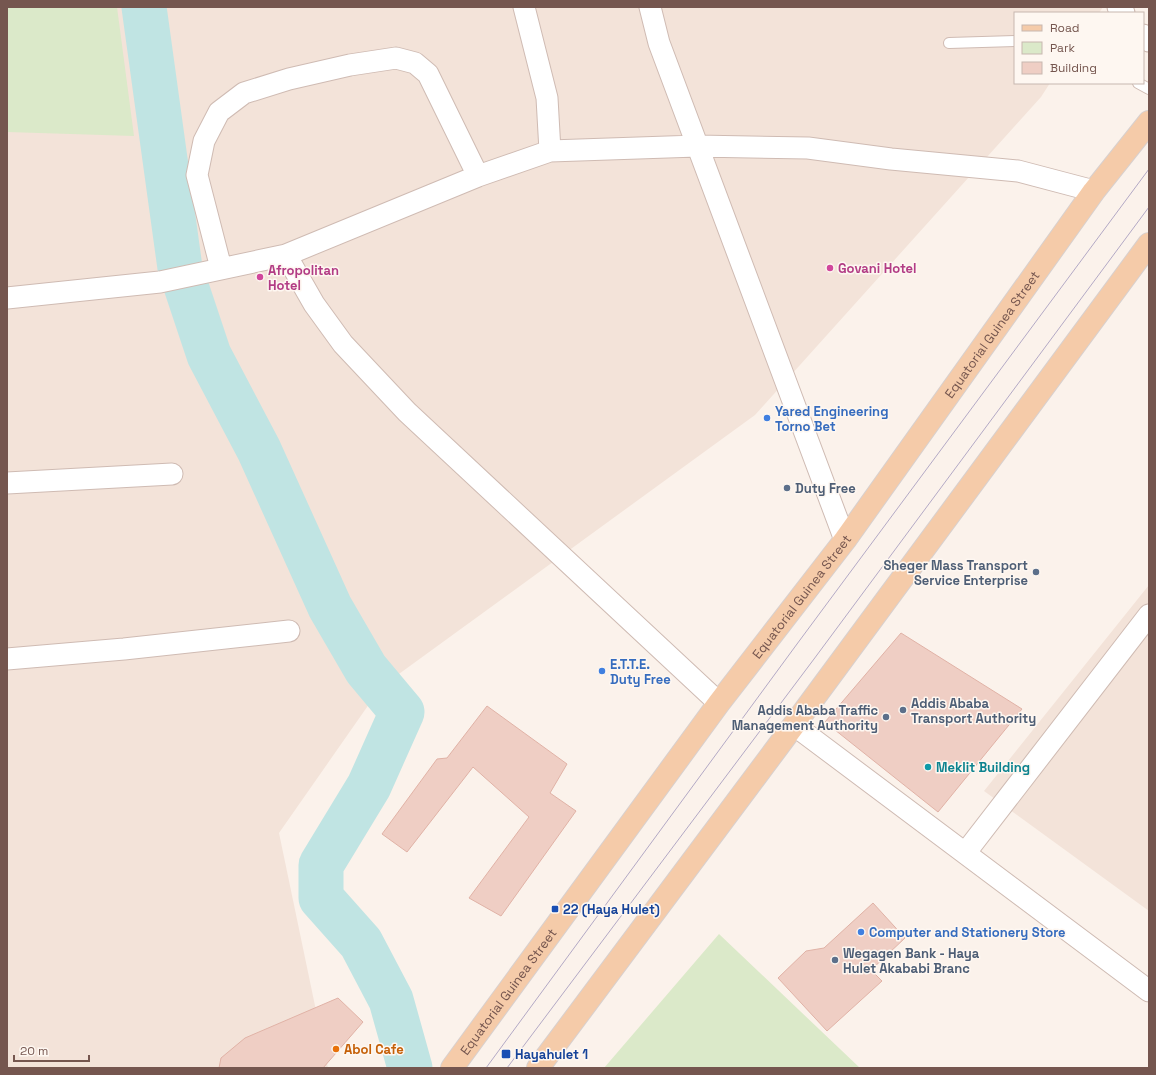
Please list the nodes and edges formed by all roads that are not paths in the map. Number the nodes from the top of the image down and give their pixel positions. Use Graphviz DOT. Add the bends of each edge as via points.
graph roads {
  1 [pos="524,7"];
  2 [pos="650,7"];
  3 [pos="1014,41"];
  4 [pos="949,43"];
  5 [pos="1140,84"];
  6 [pos="1149,89"];
  7 [pos="1149,122"];
  8 [pos="697,146"];
  9 [pos="550,151"];
  10 [pos="478,176"];
  11 [pos="1094,191"];
  12 [pos="1149,244"];
  13 [pos="286,255"];
  14 [pos="221,268"];
  15 [pos="7,298"];
  16 [pos="172,474"];
  17 [pos="7,483"];
  18 [pos="845,540"];
  19 [pos="1149,615"];
  20 [pos="289,631"];
  21 [pos="7,659"];
  22 [pos="720,703"];
  23 [pos="794,724"];
  24 [pos="966,852"];
  25 [pos="1149,991"];
  26 [pos="452,1068"];
  27 [pos="538,1068"];
  1 -- 9 [label="street" via="547,98"];
  2 -- 8 [label="street" via="659,43"];
  3 -- 4 [label="lane"];
  5 -- 6 [label="lane"];
  7 -- 11 [label="main road, Equatorial Guinea Street"];
  8 -- 9 [label="street"];
  8 -- 11 [label="street" via="808,148 890,159 1018,171"];
  8 -- 18 [label="street"];
  9 -- 10 [label="street"];
  10 -- 13 [label="street"];
  10 -- 14 [label="street" via="428,74 415,63 396,58 350,65 289,79 244,93 219,112 204,141 198,175"];
  11 -- 18 [label="main road, Equatorial Guinea Street"];
  12 -- 23 [label="main road"];
  13 -- 14 [label="street"];
  13 -- 22 [label="street" via="314,304 343,344 407,412"];
  14 -- 15 [label="street" via="160,282"];
  16 -- 17 [label="street"];
  18 -- 22 [label="main road, Equatorial Guinea Street"];
  19 -- 24 [label="street"];
  20 -- 21 [label="street"];
  22 -- 26 [label="main road, Equatorial Guinea Street"];
  23 -- 24 [label="street"];
  23 -- 27 [label="main road"];
  24 -- 25 [label="street"];
}
